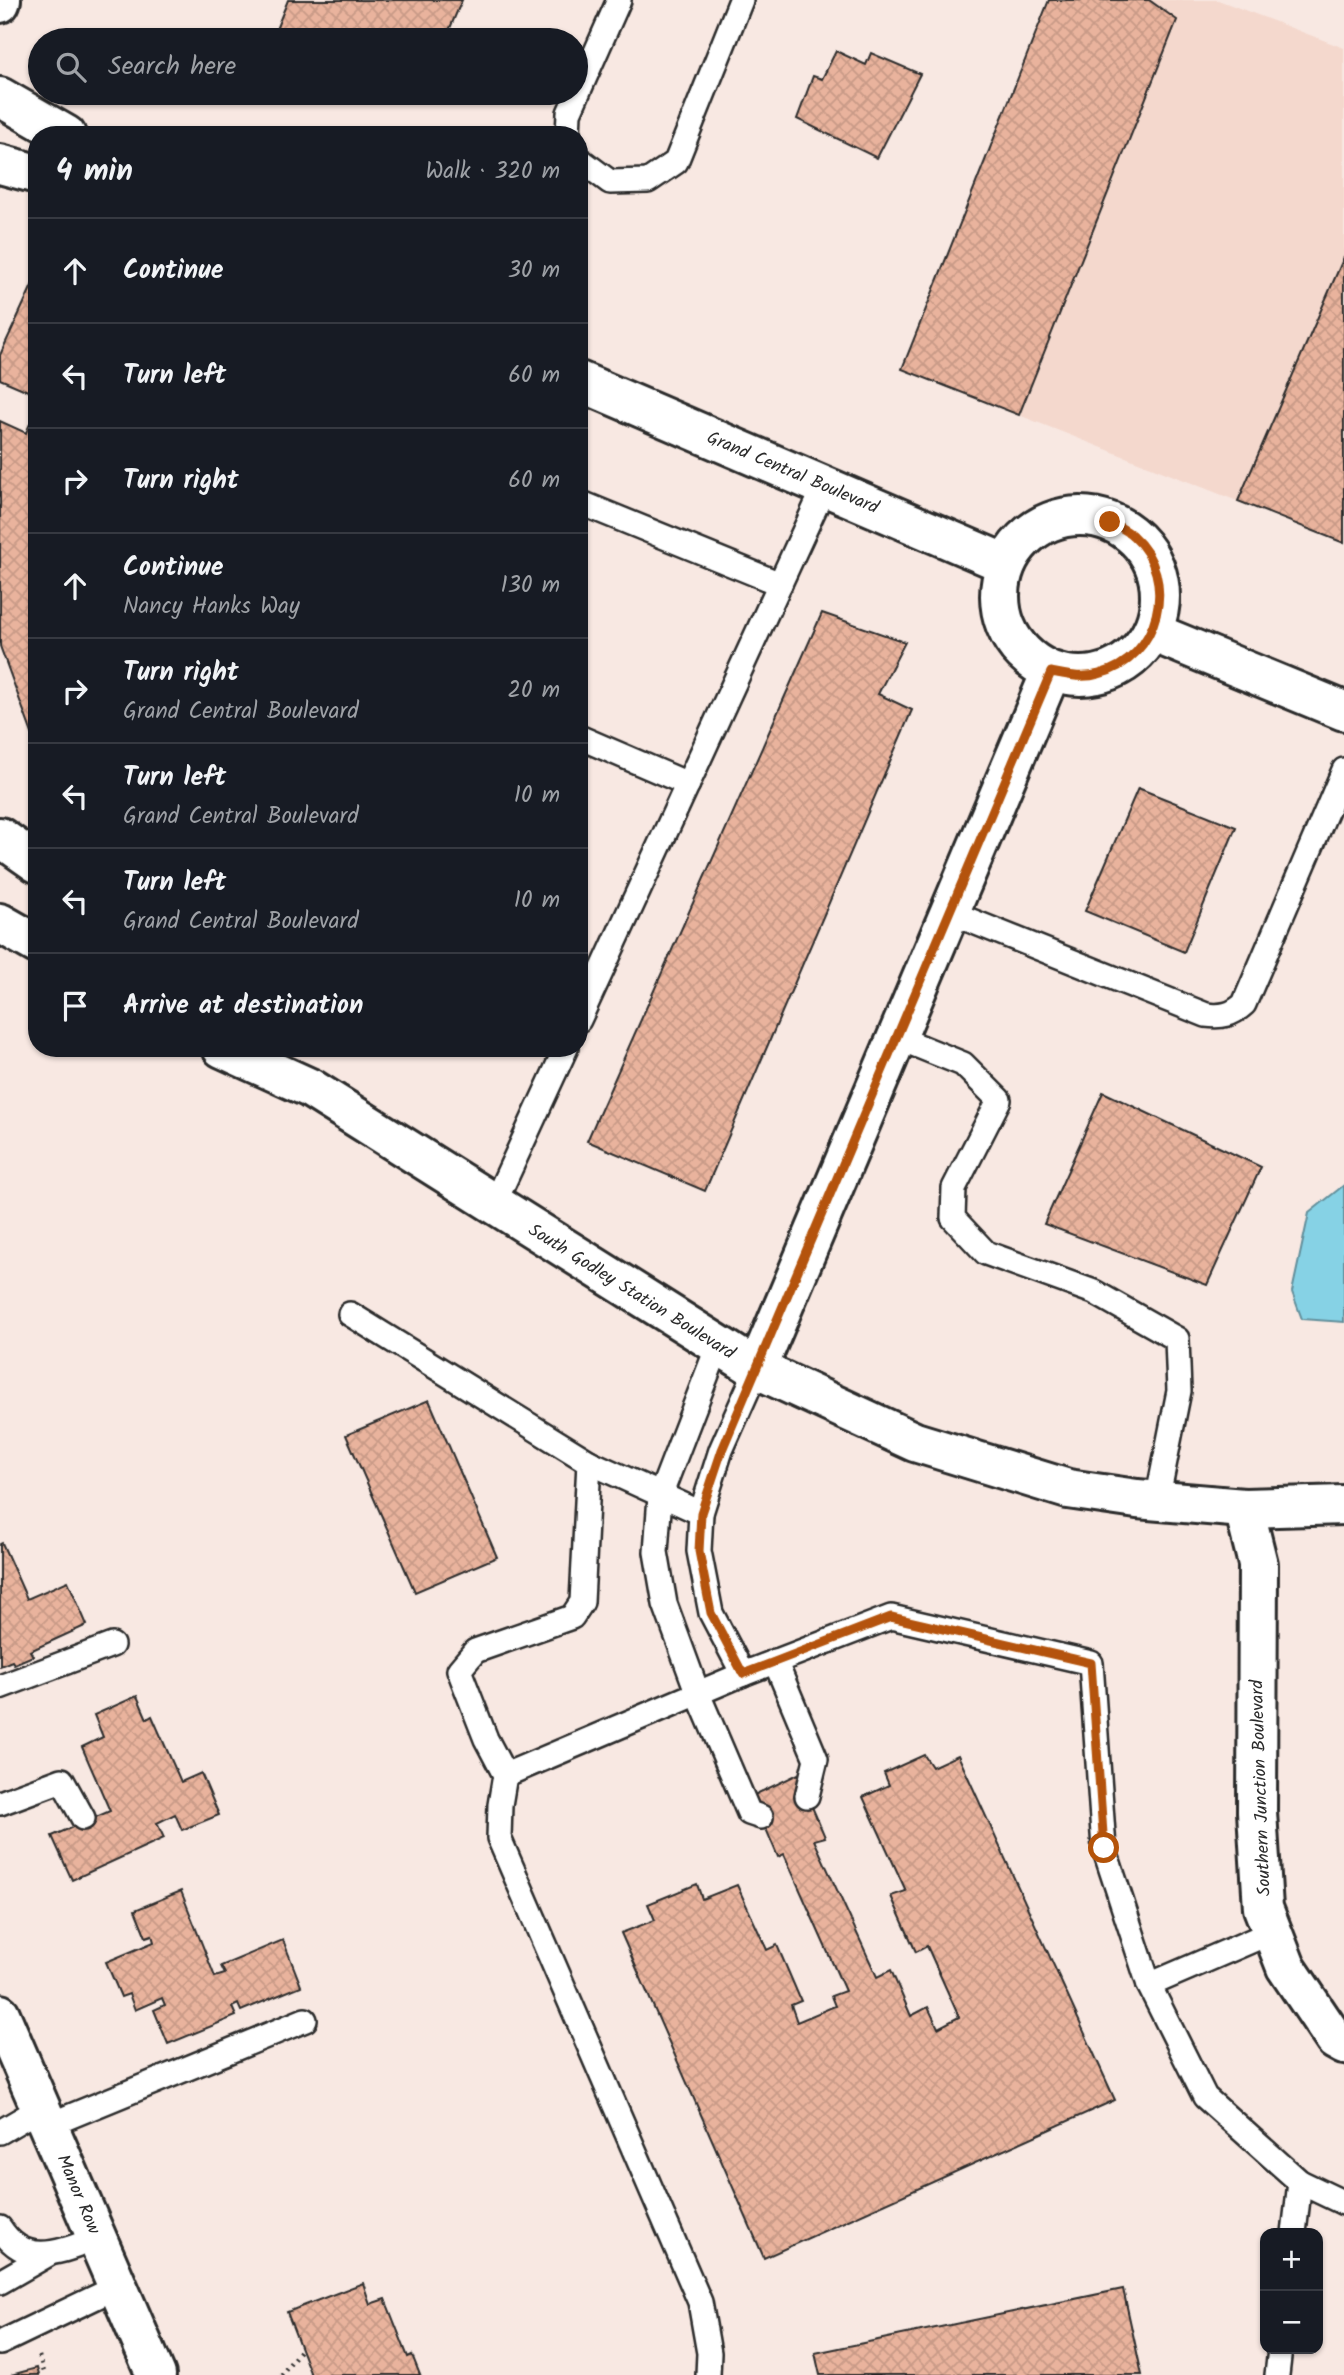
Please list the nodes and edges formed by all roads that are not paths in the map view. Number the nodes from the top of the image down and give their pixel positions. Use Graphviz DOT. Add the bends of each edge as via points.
graph roads {
  1 [pos="619,0"];
  2 [pos="741,0"];
  3 [pos="588,70"];
  4 [pos="0,97"];
  5 [pos="573,105"];
  6 [pos="50,126"];
  7 [pos="568,126"];
  8 [pos="0,164"];
  9 [pos="588,166"];
  10 [pos="28,172"];
  11 [pos="588,385"];
  12 [pos="825,486"];
  13 [pos="588,506"];
  14 [pos="1006,564"];
  15 [pos="780,584"];
  16 [pos="1152,632"];
  17 [pos="1051,672"];
  18 [pos="1344,711"];
  19 [pos="588,741"];
  20 [pos="1344,770"];
  21 [pos="688,784"];
  22 [pos="0,836"];
  23 [pos="28,856"];
  24 [pos="949,912"];
  25 [pos="0,923"];
  26 [pos="28,939"];
  27 [pos="588,1001"];
  28 [pos="896,1038"];
  29 [pos="242,1057"];
  30 [pos="279,1057"];
  31 [pos="562,1057"];
  32 [pos="310,1088"];
  33 [pos="494,1204"];
  34 [pos="350,1314"];
  35 [pos="718,1346"];
  36 [pos="757,1369"];
  37 [pos="589,1462"];
  38 [pos="660,1496"];
  39 [pos="1157,1501"];
  40 [pos="1344,1504"];
  41 [pos="1244,1508"];
  42 [pos="701,1513"];
  43 [pos="112,1645"];
  44 [pos="775,1661"];
  45 [pos="743,1674"];
  46 [pos="0,1687"];
  47 [pos="698,1694"];
  48 [pos="505,1775"];
  49 [pos="807,1796"];
  50 [pos="0,1803"];
  51 [pos="761,1816"];
  52 [pos="83,1818"];
  53 [pos="1272,1932"];
  54 [pos="1149,1984"];
  55 [pos="305,2021"];
  56 [pos="2,2023"];
  57 [pos="1344,2045"];
  58 [pos="45,2116"];
  59 [pos="0,2132"];
  60 [pos="1300,2182"];
  61 [pos="1344,2203"];
  62 [pos="0,2228"];
  63 [pos="1295,2228"];
  64 [pos="98,2238"];
  65 [pos="47,2255"];
  66 [pos="0,2282"];
  67 [pos="120,2286"];
  68 [pos="0,2343"];
  69 [pos="1279,2354"];
  70 [pos="156,2375"];
  71 [pos="708,2375"];
  72 [pos="1277,2375"];
  1 -- 3 [label="lane"];
  2 -- 9 [label="lane" via="676,162 648,181 610,182"];
  4 -- 6 [label="street"];
  5 -- 7 [label="lane"];
  8 -- 10 [label="street"];
  11 -- 12 [label="street, Grand Central Boulevard"];
  12 -- 14 [label="street, Grand Central Boulevard"];
  12 -- 15 [label="lane"];
  13 -- 15 [label="lane"];
  14 -- 16 [label="street" via="1019,542 1062,517 1086,515 1110,522 1133,535 1149,555 1159,594"];
  14 -- 17 [label="street" via="1000,589 1002,615 1011,639 1028,658"];
  15 -- 21 [label="lane"];
  16 -- 17 [label="street" via="1120,667 1074,677"];
  16 -- 18 [label="street"];
  17 -- 24 [label="street"];
  19 -- 21 [label="lane"];
  20 -- 24 [label="lane" via="1244,1004 1234,1013 1206,1015"];
  21 -- 27 [label="lane"];
  22 -- 23 [label="street"];
  24 -- 28 [label="street"];
  25 -- 26 [label="street"];
  28 -- 36 [label="street"];
  28 -- 39 [label="lane" via="963,1064 999,1100 954,1188 953,1218 986,1253 1094,1292 1177,1339 1179,1391"];
  29 -- 32 [label="street, South Godley Station Boulevard"];
  30 -- 32 [label="street, South Godley Station Boulevard"];
  31 -- 33 [label="lane"];
  32 -- 33 [label="street, South Godley Station Boulevard"];
  33 -- 35 [label="street, South Godley Station Boulevard"];
  34 -- 37 [label="lane"];
  35 -- 36 [label="street, South Godley Station Boulevard"];
  35 -- 38 [label="lane"];
  36 -- 39 [label="street, South Godley Station Boulevard" via="915,1442 1068,1489"];
  36 -- 42 [label="lane"];
  37 -- 38 [label="lane"];
  37 -- 48 [label="lane" via="582,1602 572,1617 475,1651 459,1670"];
  38 -- 42 [label="lane"];
  38 -- 47 [label="lane" via="656,1552 665,1604"];
  39 -- 41 [label="street, South Godley Station Boulevard"];
  40 -- 41 [label="street, South Godley Station Boulevard"];
  41 -- 53 [label="street, Southern Junction Boulevard" via="1258,1564 1257,1812 1263,1908"];
  42 -- 45 [label="lane" via="699,1551 711,1613"];
  43 -- 46 [label="lane"];
  44 -- 45 [label="lane"];
  44 -- 49 [label="lane" via="816,1759"];
  44 -- 54 [label="lane" via="891,1617 1091,1663 1104,1848"];
  45 -- 47 [label="lane"];
  47 -- 48 [label="lane"];
  47 -- 51 [label="lane" via="749,1813"];
  48 -- 71 [label="lane" via="499,1838 700,2302"];
  50 -- 52 [label="lane" via="62,1780"];
  53 -- 54 [label="lane"];
  53 -- 57 [label="street, Southern Junction Boulevard" via="1286,1967 1335,2040"];
  54 -- 60 [label="lane" via="1205,2096"];
  55 -- 58 [label="lane"];
  56 -- 58 [label="street, Manor Row"];
  58 -- 59 [label="lane"];
  58 -- 64 [label="street, Manor Row"];
  60 -- 61 [label="lane"];
  60 -- 63 [label="lane"];
  62 -- 65 [label="lane" via="21,2250"];
  64 -- 65 [label="lane"];
  64 -- 67 [label="street, Manor Row"];
  65 -- 66 [label="lane"];
  67 -- 68 [label="lane"];
  67 -- 70 [label="street, Manor Row"];
  69 -- 72 [label="lane"];
}
